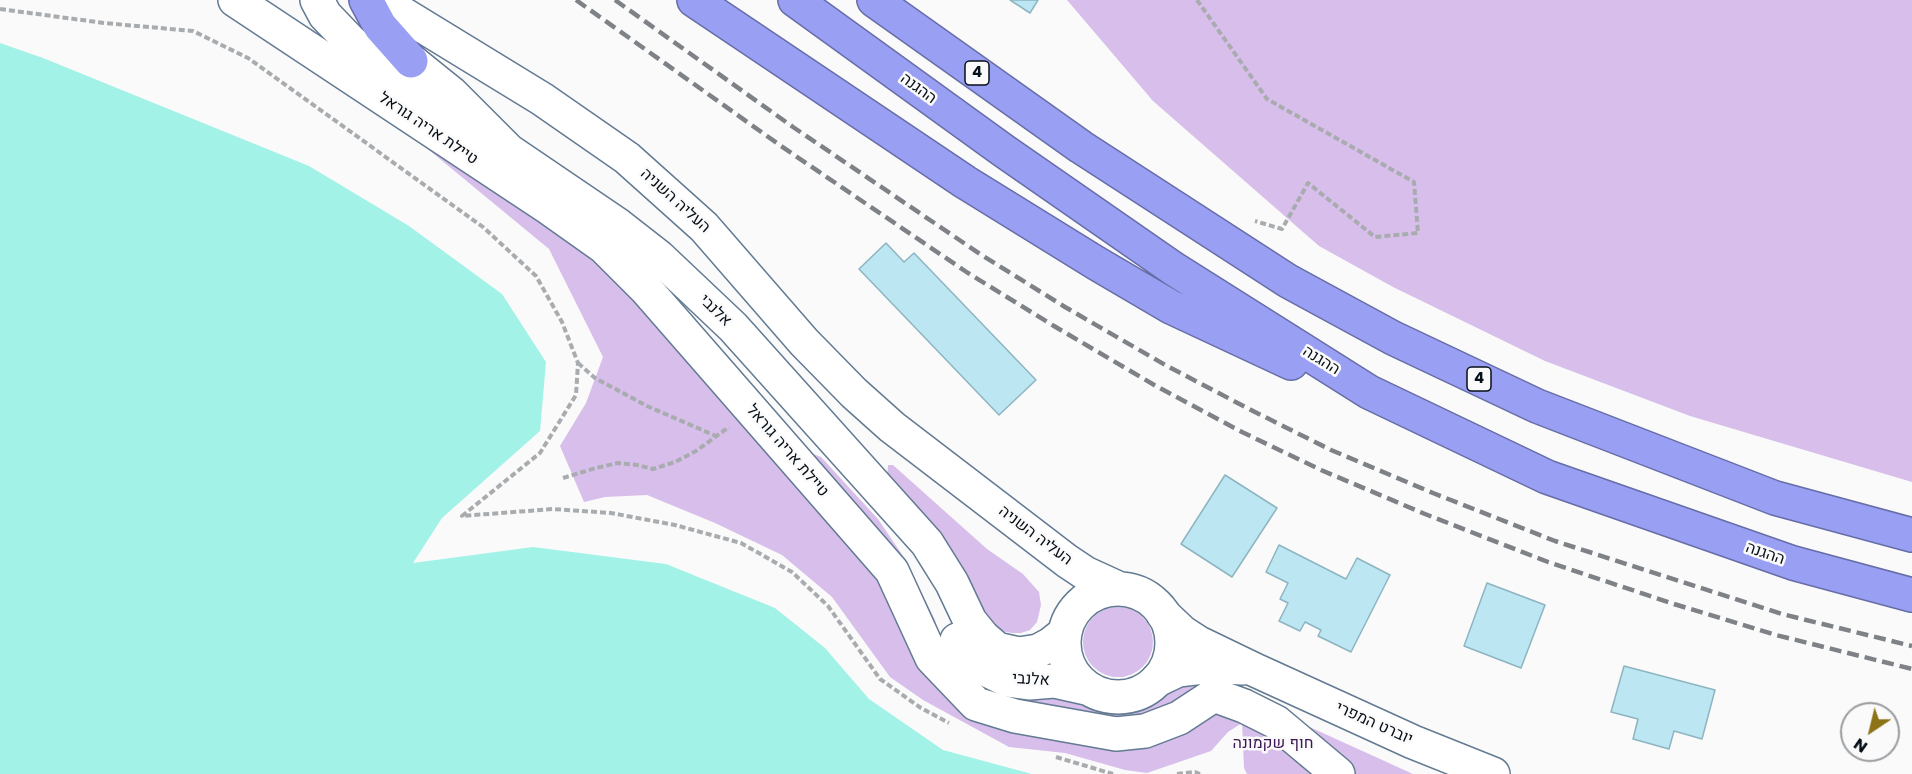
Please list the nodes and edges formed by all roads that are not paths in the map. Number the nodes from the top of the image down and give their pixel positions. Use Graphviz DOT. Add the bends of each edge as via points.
graph roads {
  1 [pos="235,0"];
  2 [pos="317,0"];
  3 [pos="350,0"];
  4 [pos="366,0"];
  5 [pos="380,0"];
  6 [pos="694,0"];
  7 [pos="795,0"];
  8 [pos="874,0"];
  9 [pos="910,0"];
  10 [pos="411,61"];
  11 [pos="1081,147"];
  12 [pos="509,151"];
  13 [pos="1369,392"];
  14 [pos="926,454"];
  15 [pos="890,505"];
  16 [pos="1912,535"];
  17 [pos="1120,589"];
  18 [pos="1912,595"];
  19 [pos="1163,614"];
  20 [pos="1067,626"];
  21 [pos="1255,670"];
  22 [pos="1157,680"];
  23 [pos="1090,689"];
  24 [pos="1338,774"];
  25 [pos="1493,774"];
  1 -- 24 [label="street, טיילת אריה גוראל" via="604,247 645,288 892,571 932,658 976,704 1015,716 1116,734 1145,731 1179,718 1214,695 1276,722"];
  2 -- 12 [label="street, אלנבי" via="325,15 351,42 414,95 476,136"];
  3 -- 10 [label="street, אלנבי" via="368,24"];
  4 -- 10 [label="highway" via="380,26"];
  5 -- 14 [label="street, העליה השניה" via="542,99 627,158 704,227 854,393"];
  6 -- 13 [label="highway" via="965,182 1096,263 1231,336"];
  7 -- 13 [label="highway, ההגנה" via="1174,269"];
  8 -- 11 [label="highway, 4"];
  9 -- 11 [label="highway"];
  10 -- 12 [label="street, אלנבי" via="451,93"];
  11 -- 16 [label="highway, 4" via="1288,281 1393,338 1537,406 1775,498"];
  12 -- 15 [label="street, אלנבי" via="659,257 733,327"];
  13 -- 18 [label="highway, ההגנה" via="1547,477 1793,563"];
  14 -- 17 [label="street, העליה השניה" via="1067,561"];
  14 -- 20 [label="street, העליה השניה" via="1048,564 1066,599"];
  15 -- 20 [label="street, אלנבי" via="927,543 970,621 997,649 1019,654 1038,651 1051,644"];
  15 -- 23 [label="street, אלנבי" via="926,568 959,644 989,671 1007,680 1054,681"];
  17 -- 19 [label="street" via="1137,592"];
  17 -- 20 [label="street" via="1088,598"];
  19 -- 21 [label="street, יוברט המפרי" via="1199,643"];
  19 -- 22 [label="street" via="1170,631 1171,649 1167,666"];
  20 -- 23 [label="street" via="1064,649 1068,665"];
  21 -- 22 [label="street, יוברט המפרי" via="1212,666 1178,670"];
  21 -- 25 [label="street, יוברט המפרי"];
  22 -- 23 [label="street" via="1142,692 1125,696 1107,696"];
}
